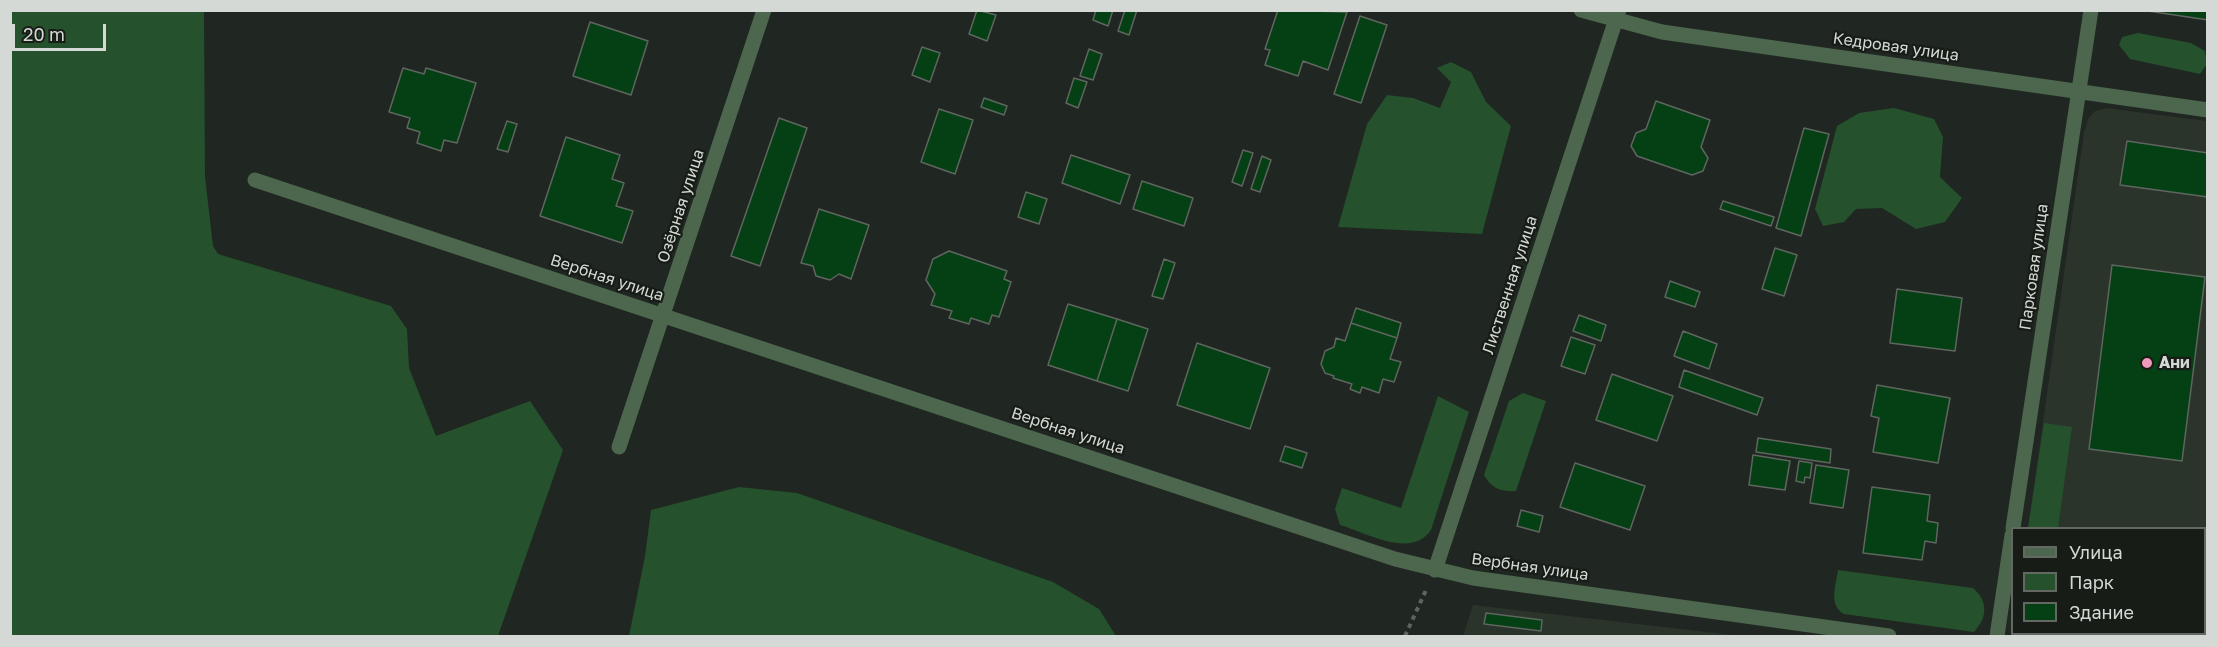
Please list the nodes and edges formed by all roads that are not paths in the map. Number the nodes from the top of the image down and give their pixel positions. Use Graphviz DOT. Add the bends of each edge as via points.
graph roads {
  1 [pos="764,10"];
  2 [pos="1581,10"];
  3 [pos="2091,10"];
  4 [pos="1617,15"];
  5 [pos="2079,91"];
  6 [pos="2208,110"];
  7 [pos="255,180"];
  8 [pos="664,315"];
  9 [pos="619,447"];
  10 [pos="2013,527"];
  11 [pos="2011,548"];
  12 [pos="1435,570"];
  13 [pos="1889,636"];
  14 [pos="1997,636"];
  1 -- 8 [label="street, Озёрная улица"];
  2 -- 4 [label="street, Кедровая улица"];
  3 -- 5 [label="street, Парковая улица"];
  4 -- 5 [label="street, Кедровая улица" via="1662,32"];
  4 -- 12 [label="street, Лиственная улица"];
  5 -- 6 [label="street, Кедровая улица"];
  5 -- 10 [label="street, Парковая улица"];
  7 -- 8 [label="street, Вербная улица"];
  8 -- 9 [label="street, Озёрная улица"];
  8 -- 12 [label="street, Вербная улица"];
  11 -- 14 [label="street"];
  12 -- 13 [label="street, Вербная улица"];
}
